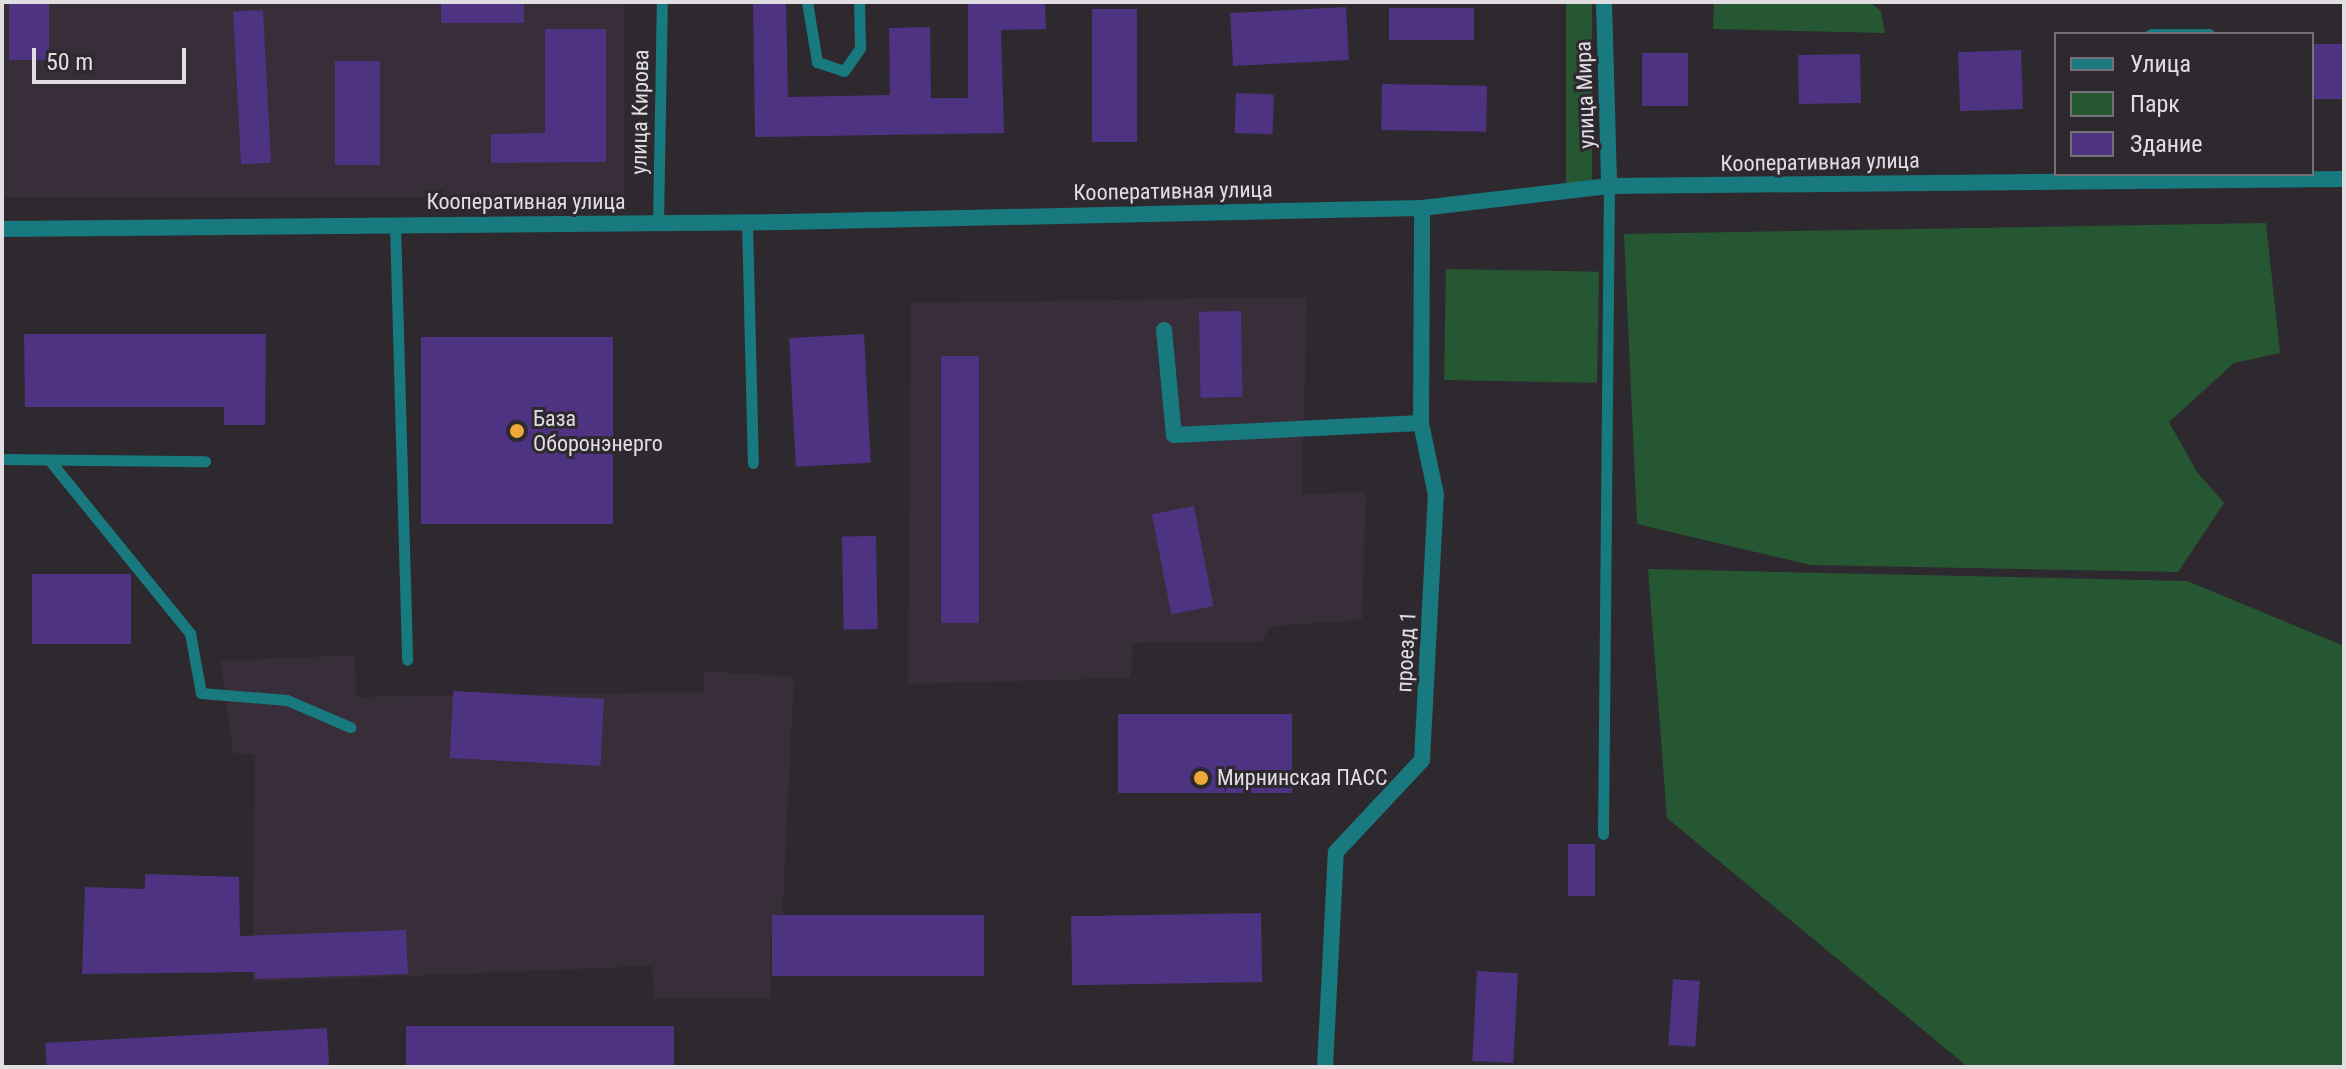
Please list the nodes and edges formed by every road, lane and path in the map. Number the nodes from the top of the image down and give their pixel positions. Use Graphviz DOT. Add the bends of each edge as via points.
graph roads {
  1 [pos="662,2"];
  2 [pos="807,2"];
  3 [pos="859,2"];
  4 [pos="1604,2"];
  5 [pos="2216,176"];
  6 [pos="2080,177"];
  7 [pos="2344,179"];
  8 [pos="1609,186"];
  9 [pos="1422,208"];
  10 [pos="747,222"];
  11 [pos="658,223"];
  12 [pos="395,225"];
  13 [pos="2,229"];
  14 [pos="1164,330"];
  15 [pos="1421,423"];
  16 [pos="2,459"];
  17 [pos="50,461"];
  18 [pos="205,461"];
  19 [pos="753,463"];
  20 [pos="407,660"];
  21 [pos="350,727"];
  22 [pos="1603,834"];
  23 [pos="1325,1067"];
  1 -- 11 [label="lane, улица Кирова"];
  2 -- 3 [label="lane" via="817,62 844,71 860,48"];
  4 -- 8 [label="street, улица Мира"];
  5 -- 6 [label="street, Кооперативная улица"];
  5 -- 7 [label="street, Кооперативная улица"];
  6 -- 8 [label="street, Кооперативная улица"];
  8 -- 9 [label="street, Кооперативная улица"];
  8 -- 22 [label="lane"];
  9 -- 10 [label="street, Кооперативная улица"];
  9 -- 15 [label="street, проезд 1"];
  10 -- 11 [label="street, Кооперативная улица"];
  10 -- 19 [label="lane"];
  11 -- 12 [label="street, Кооперативная улица"];
  12 -- 13 [label="street, Кооперативная улица"];
  12 -- 20 [label="lane"];
  14 -- 15 [label="street" via="1174,435"];
  15 -- 23 [label="street, проезд 1" via="1436,495 1422,760 1336,852"];
  16 -- 17 [label="lane"];
  17 -- 18 [label="lane"];
  17 -- 21 [label="lane" via="190,633 201,693 287,700"];
}
